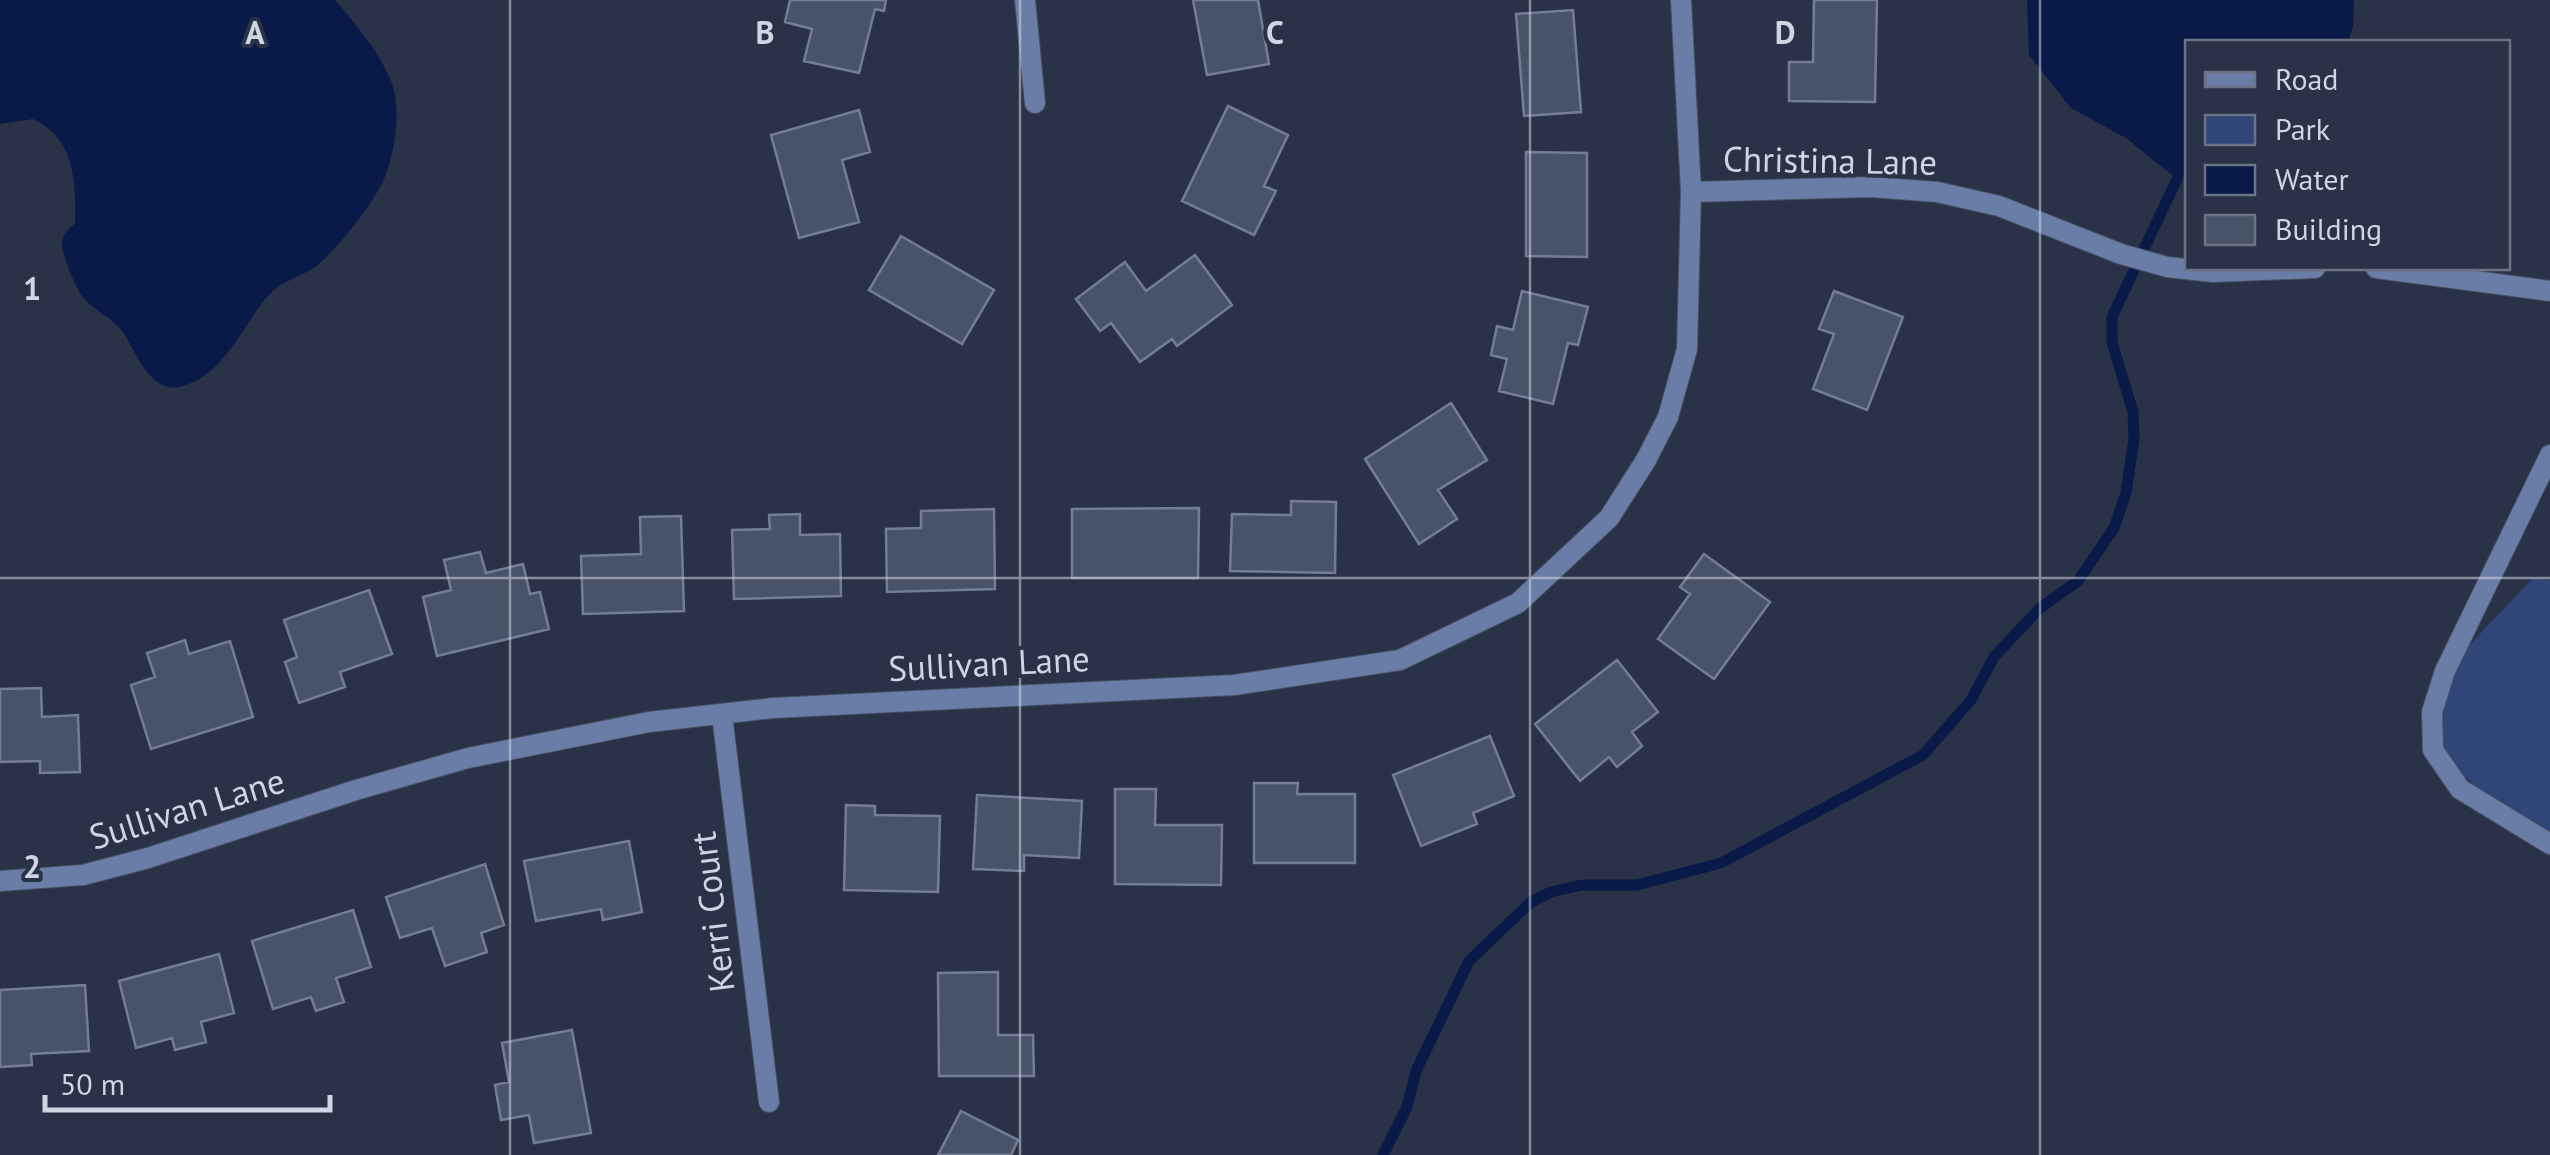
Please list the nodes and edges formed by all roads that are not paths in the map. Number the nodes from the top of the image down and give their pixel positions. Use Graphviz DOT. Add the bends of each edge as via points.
graph roads {
  1 [pos="1025,0"];
  2 [pos="1681,0"];
  3 [pos="1035,103"];
  4 [pos="1691,192"];
  5 [pos="2185,270"];
  6 [pos="2190,270"];
  7 [pos="2263,270"];
  8 [pos="2394,270"];
  9 [pos="2550,291"];
  10 [pos="2550,455"];
  11 [pos="722,715"];
  12 [pos="2550,844"];
  13 [pos="0,881"];
  14 [pos="769,1102"];
  1 -- 3 [label="street"];
  2 -- 4 [label="street, Sullivan Lane"];
  4 -- 5 [label="street, Christina Lane" via="1937,192 1999,206 2121,254"];
  4 -- 11 [label="street, Sullivan Lane" via="1687,349 1668,417 1608,518 1518,603 1400,660 1234,684"];
  6 -- 7 [label="street, Christina Lane"];
  8 -- 9 [label="street"];
  10 -- 12 [label="street" via="2445,671 2432,712 2433,750 2460,790"];
  11 -- 13 [label="street, Sullivan Lane" via="649,722 468,758 148,858 83,875"];
  11 -- 14 [label="street, Kerri Court"];
}
